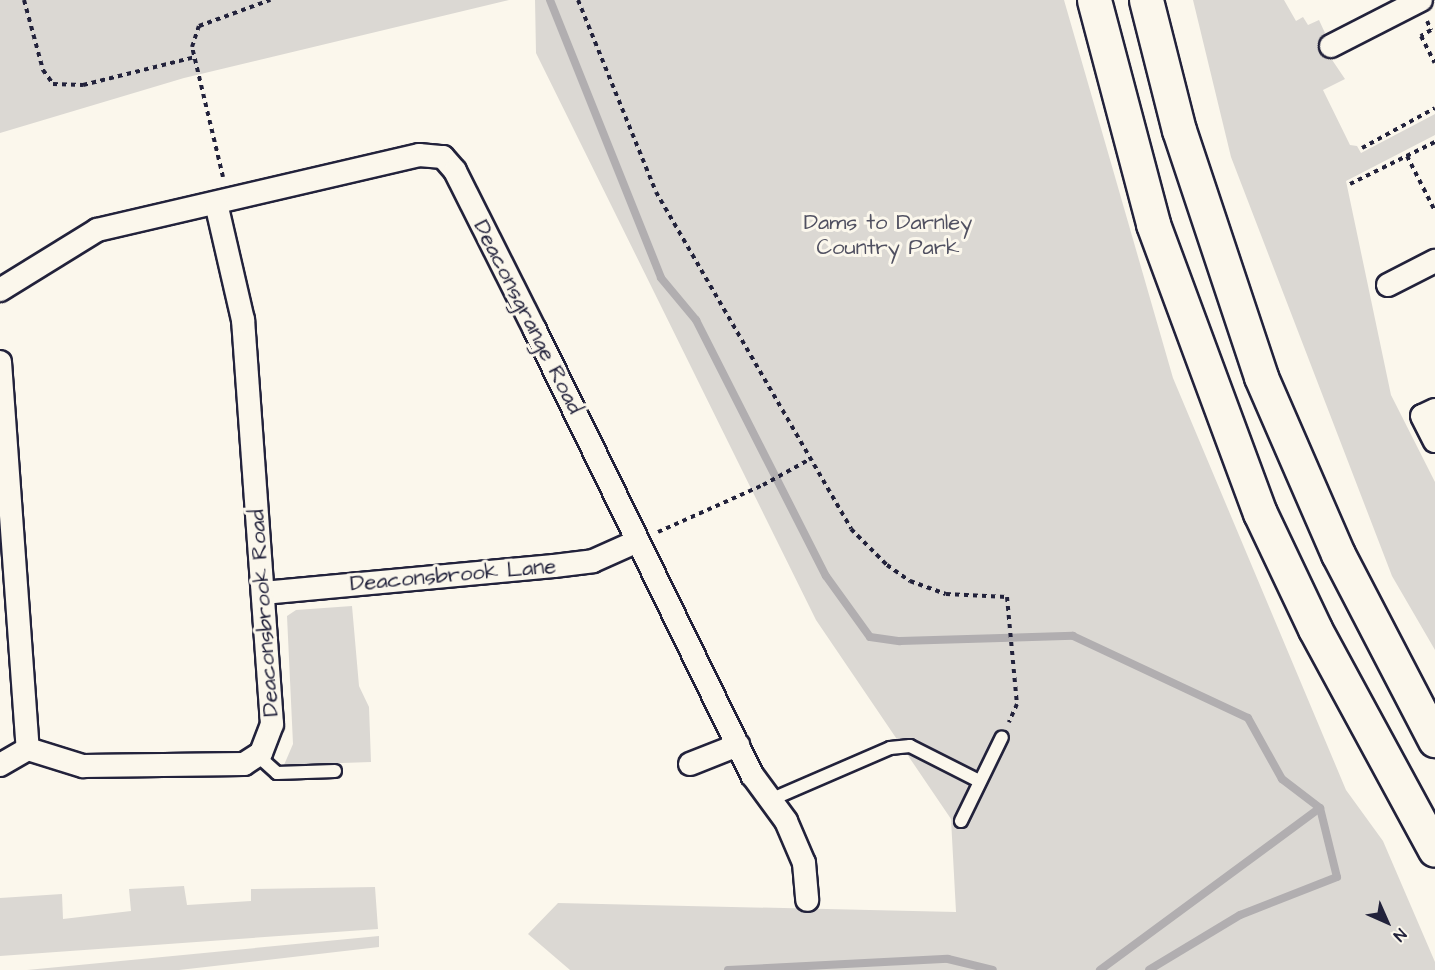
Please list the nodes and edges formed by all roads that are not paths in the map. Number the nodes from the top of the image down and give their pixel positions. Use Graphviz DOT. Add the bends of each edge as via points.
graph roads {
  1 [pos="1094,0"];
  2 [pos="1146,0"];
  3 [pos="1419,1"];
  4 [pos="1331,46"];
  5 [pos="223,202"];
  6 [pos="1435,261"];
  7 [pos="1388,285"];
  8 [pos="0,290"];
  9 [pos="0,362"];
  10 [pos="1435,410"];
  11 [pos="1435,441"];
  12 [pos="639,540"];
  13 [pos="263,593"];
  14 [pos="1002,737"];
  15 [pos="1435,740"];
  16 [pos="738,745"];
  17 [pos="28,749"];
  18 [pos="257,755"];
  19 [pos="690,764"];
  20 [pos="0,765"];
  21 [pos="335,771"];
  22 [pos="977,780"];
  23 [pos="770,800"];
  24 [pos="961,820"];
  25 [pos="1435,850"];
  26 [pos="807,900"];
  1 -- 25 [label="highway" via="1153,224 1260,513 1315,629"];
  2 -- 15 [label="highway" via="1182,140 1261,377 1338,554"];
  3 -- 4 [label="street"];
  5 -- 8 [label="street, Deaconsgrange Road" via="97,230"];
  5 -- 12 [label="street, Deaconsgrange Road" via="419,155 443,157 455,171"];
  5 -- 13 [label="street, Deaconsbrook Road" via="243,320"];
  6 -- 7 [label="street"];
  9 -- 17 [label="street"];
  10 -- 11 [label="street" via="1422,417"];
  12 -- 13 [label="street, Deaconsbrook Lane" via="593,561"];
  12 -- 16 [label="street, Deaconsgrange Road"];
  13 -- 18 [label="street, Deaconsbrook Road" via="273,724"];
  14 -- 22 [label="lane"];
  16 -- 19 [label="street"];
  16 -- 23 [label="street, Deaconsgrange Road"];
  17 -- 18 [label="street" via="83,766 244,764"];
  17 -- 20 [label="street"];
  18 -- 21 [label="lane" via="277,773"];
  22 -- 23 [label="lane" via="910,746 890,748"];
  22 -- 24 [label="lane"];
  23 -- 26 [label="street, Deaconsgrange Road" via="786,821 804,863"];
}
